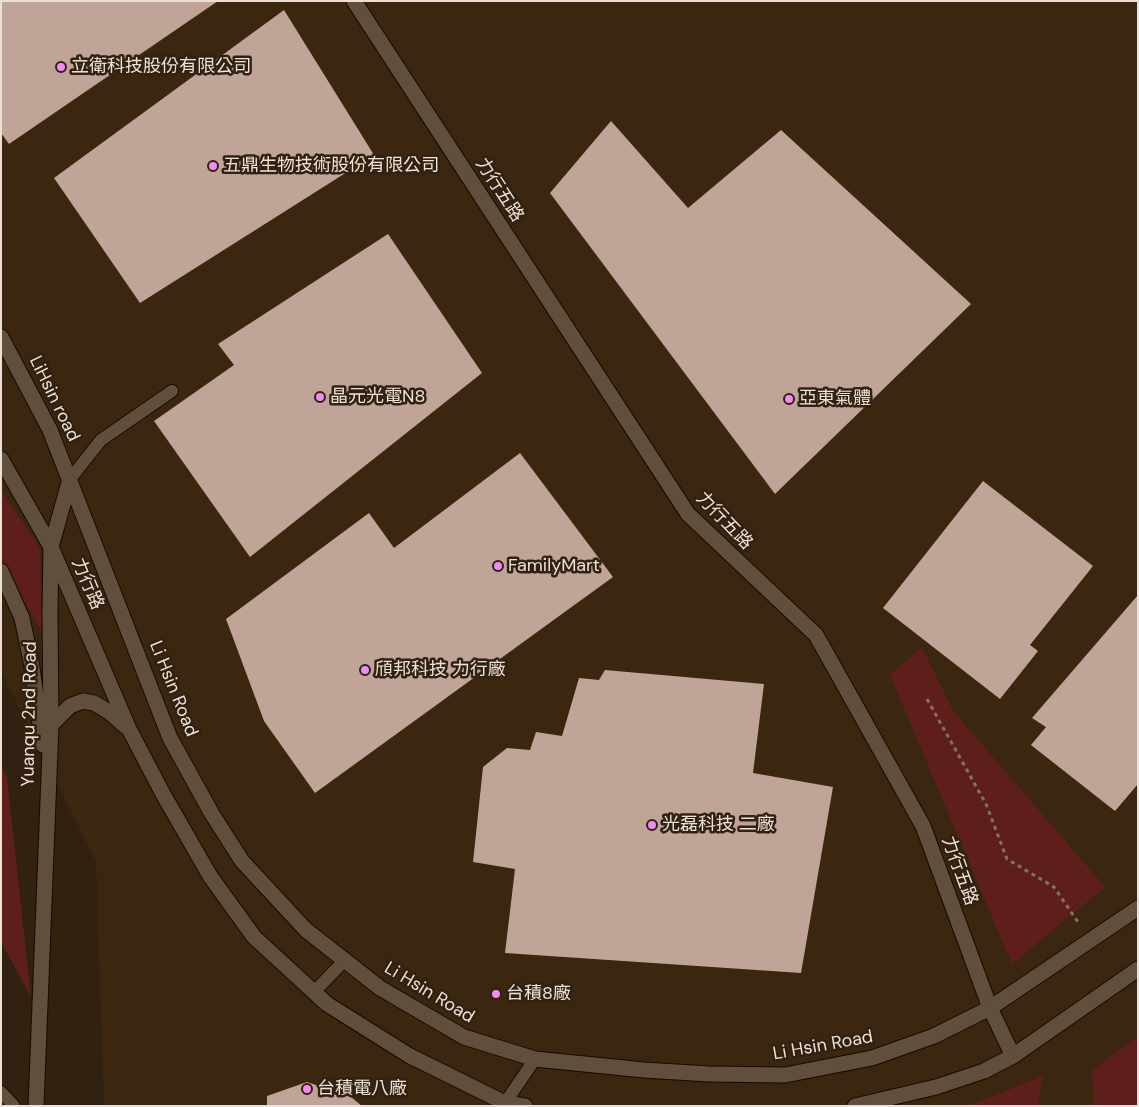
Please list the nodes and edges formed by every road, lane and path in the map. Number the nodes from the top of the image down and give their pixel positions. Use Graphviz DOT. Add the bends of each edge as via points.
graph roads {
  1 [pos="354,1"];
  2 [pos="1,337"];
  3 [pos="172,391"];
  4 [pos="1,459"];
  5 [pos="70,479"];
  6 [pos="51,547"];
  7 [pos="1,571"];
  8 [pos="927,699"];
  9 [pos="52,724"];
  10 [pos="129,729"];
  11 [pos="1138,908"];
  12 [pos="1080,926"];
  13 [pos="41,952"];
  14 [pos="345,960"];
  15 [pos="1138,970"];
  16 [pos="314,992"];
  17 [pos="990,1008"];
  18 [pos="1013,1056"];
  19 [pos="535,1059"];
  20 [pos="1,1092"];
  21 [pos="505,1103"];
  22 [pos="14,1106"];
  23 [pos="36,1106"];
  24 [pos="525,1106"];
  25 [pos="856,1106"];
  1 -- 17 [label="street, 力行五路" via="688,514 816,635 923,826"];
  2 -- 5 [label="street, LiHsin road" via="50,430"];
  3 -- 5 [label="lane" via="101,440"];
  4 -- 6 [label="street, 力行路"];
  5 -- 6 [label="street, Yuanqu 2nd Road"];
  5 -- 14 [label="street, Li Hsin Road" via="170,738 212,814 242,861 306,930"];
  6 -- 9 [label="street, Yuanqu 2nd Road"];
  6 -- 10 [label="street, 力行路"];
  7 -- 13 [label="street, Yuanqu 2nd Road" via="22,618 43,741"];
  8 -- 12 [label="path" via="986,804 1007,859 1054,887"];
  9 -- 10 [label="street" via="70,706 83,701 94,703"];
  9 -- 13 [label="street, Yuanqu 2nd Road"];
  10 -- 16 [label="street" via="210,876 254,937"];
  11 -- 17 [label="street, Li Hsin Road"];
  13 -- 23 [label="street, Yuanqu 2nd Road"];
  14 -- 16 [label="lane"];
  14 -- 19 [label="street, Li Hsin Road" via="380,988 464,1037"];
  15 -- 18 [label="street"];
  16 -- 21 [label="street" via="327,1004 410,1056"];
  17 -- 18 [label="street, 力行五路"];
  17 -- 19 [label="street, Li Hsin Road" via="934,1036 872,1058 785,1075 644,1070"];
  18 -- 25 [label="street" via="984,1071 936,1087"];
  19 -- 21 [label="lane"];
  20 -- 22 [label="lane"];
  21 -- 24 [label="street"];
}
